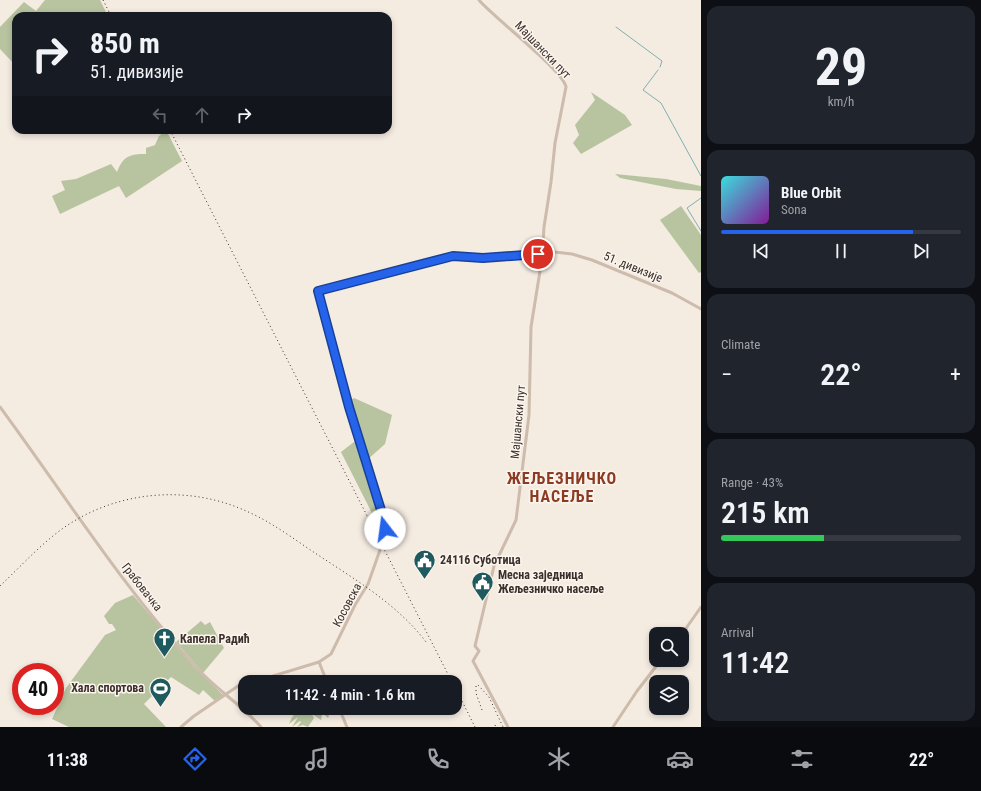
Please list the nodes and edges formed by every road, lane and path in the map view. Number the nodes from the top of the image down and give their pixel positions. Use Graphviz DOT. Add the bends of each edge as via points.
graph roads {
  1 [pos="479,0"];
  2 [pos="543,242"];
  3 [pos="546,251"];
  4 [pos="555,252"];
  5 [pos="541,253"];
  6 [pos="545,256"];
  7 [pos="542,264"];
  8 [pos="701,309"];
  9 [pos="0,407"];
  10 [pos="382,542"];
  11 [pos="380,550"];
  12 [pos="701,607"];
  13 [pos="687,627"];
  14 [pos="319,662"];
  15 [pos="656,667"];
  16 [pos="276,675"];
  17 [pos="324,675"];
  18 [pos="238,686"];
  19 [pos="225,696"];
  20 [pos="341,715"];
  21 [pos="182,727"];
  22 [pos="261,727"];
  23 [pos="347,727"];
  24 [pos="508,727"];
  25 [pos="614,727"];
  1 -- 2 [label="street, Мајшански пут" via="548,64 566,85 555,143"];
  2 -- 3 [label="street, Мајшански пут"];
  2 -- 5 [label="street, Мајшански пут"];
  3 -- 4 [label="street, 51. дивизије"];
  3 -- 5 [label="street, 51. дивизије"];
  3 -- 6 [label="street, Мајшански пут"];
  4 -- 6 [label="street, 51. дивизије"];
  4 -- 8 [label="street, 51. дивизије" via="599,262 672,292"];
  5 -- 6 [label="street"];
  5 -- 7 [label="street, Мајшански пут"];
  5 -- 10 [label="street" via="489,258 449,256 318,291 349,407 384,521"];
  6 -- 7 [label="street, Мајшански пут"];
  7 -- 24 [label="street, Мајшански пут" via="531,326 530,407 516,520 494,566 475,646 479,651 473,660 473,665"];
  9 -- 19 [label="street, Грабовачка" via="134,593 195,667"];
  11 -- 14 [label="street, Косовска" via="368,584 331,654"];
  12 -- 13 [label="street"];
  14 -- 16 [label="street"];
  14 -- 17 [label="street"];
  15 -- 25 [label="street"];
  18 -- 19 [label="street"];
  19 -- 21 [label="street"];
  19 -- 22 [label="street, Грабовачка" via="233,700"];
  20 -- 23 [label="street"];
}
